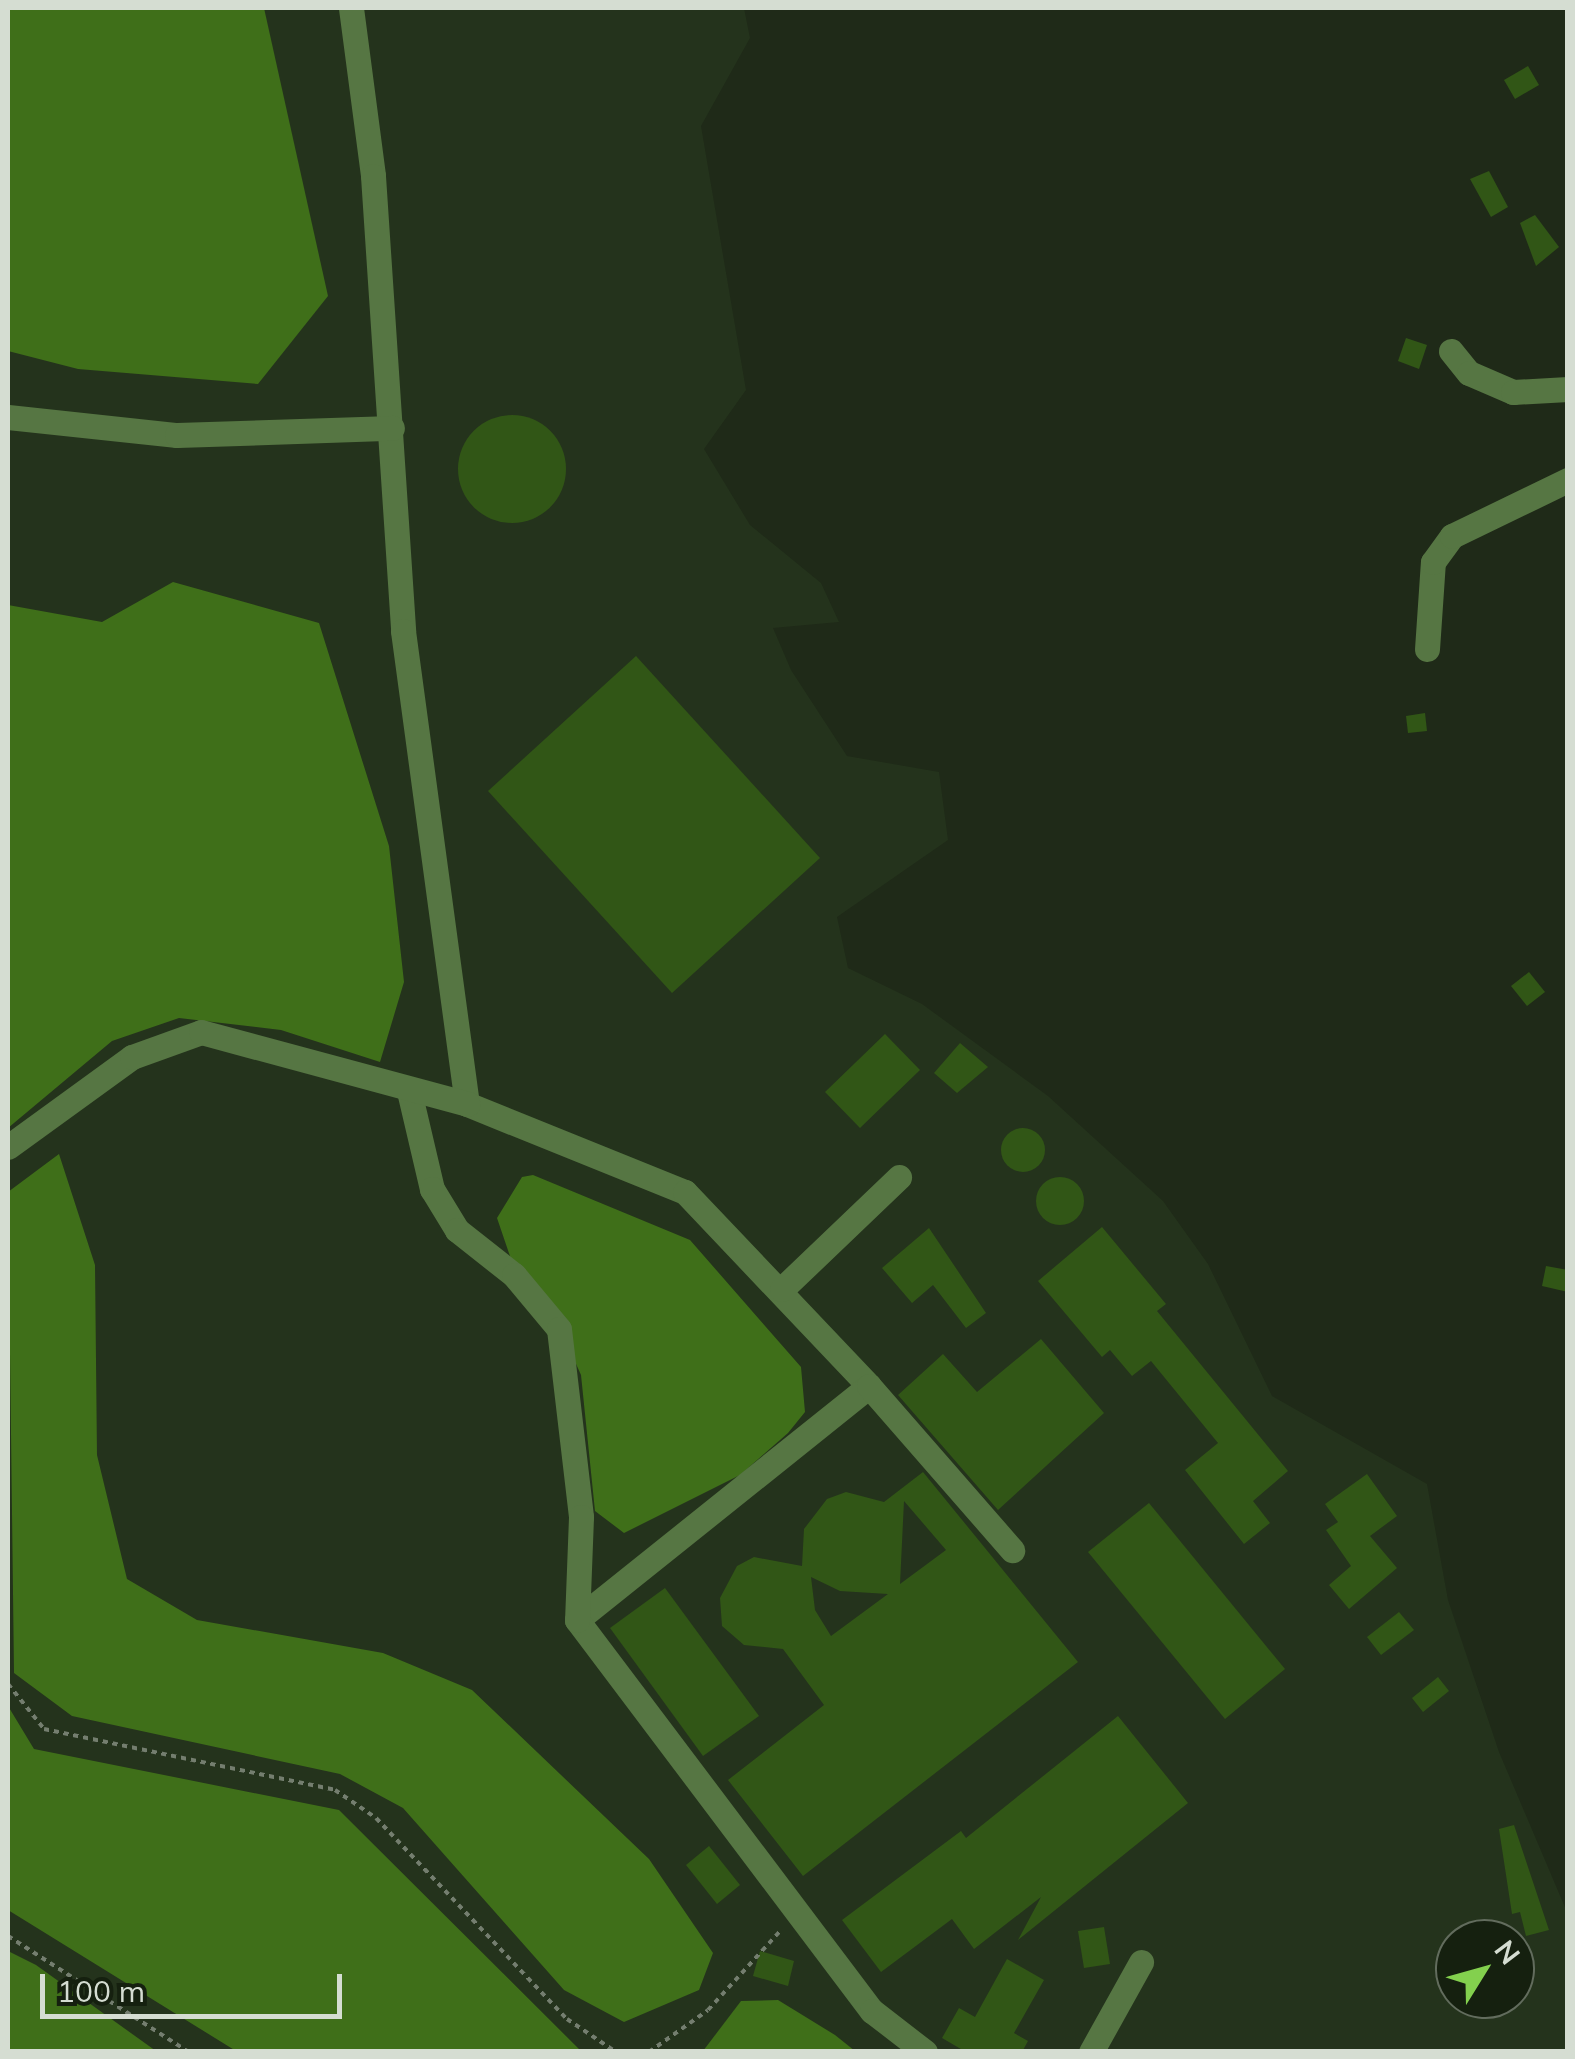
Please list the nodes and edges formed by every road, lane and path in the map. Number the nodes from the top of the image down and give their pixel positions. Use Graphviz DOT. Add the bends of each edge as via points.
graph roads {
  1 [pos="351,8"];
  2 [pos="1452,351"];
  3 [pos="1568,389"];
  4 [pos="8,417"];
  5 [pos="392,428"];
  6 [pos="1568,480"];
  7 [pos="1427,649"];
  8 [pos="409,1090"];
  9 [pos="467,1104"];
  10 [pos="8,1147"];
  11 [pos="900,1177"];
  12 [pos="782,1289"];
  13 [pos="869,1386"];
  14 [pos="1012,1550"];
  15 [pos="577,1620"];
  16 [pos="8,1684"];
  17 [pos="798,1912"];
  18 [pos="8,1936"];
  19 [pos="1141,1962"];
  20 [pos="189,2052"];
  21 [pos="616,2052"];
  22 [pos="649,2052"];
  23 [pos="925,2052"];
  24 [pos="1091,2052"];
  1 -- 5 [label="street"];
  2 -- 3 [label="street" via="1469,374 1513,392"];
  4 -- 5 [label="street" via="177,434"];
  5 -- 9 [label="street" via="403,631"];
  6 -- 7 [label="street" via="1452,536 1433,562"];
  8 -- 9 [label="street"];
  8 -- 10 [label="street" via="201,1032 132,1057"];
  8 -- 15 [label="street" via="432,1189 457,1230 514,1276 559,1330 581,1516"];
  9 -- 12 [label="street" via="685,1192"];
  11 -- 12 [label="street"];
  12 -- 13 [label="street"];
  13 -- 14 [label="street"];
  13 -- 15 [label="street"];
  15 -- 17 [label="street"];
  16 -- 21 [label="path" via="44,1728 334,1790 376,1818 567,2019"];
  17 -- 22 [label="path" via="708,2010"];
  17 -- 23 [label="street" via="872,2010"];
  18 -- 20 [label="path"];
  19 -- 24 [label="street"];
}
